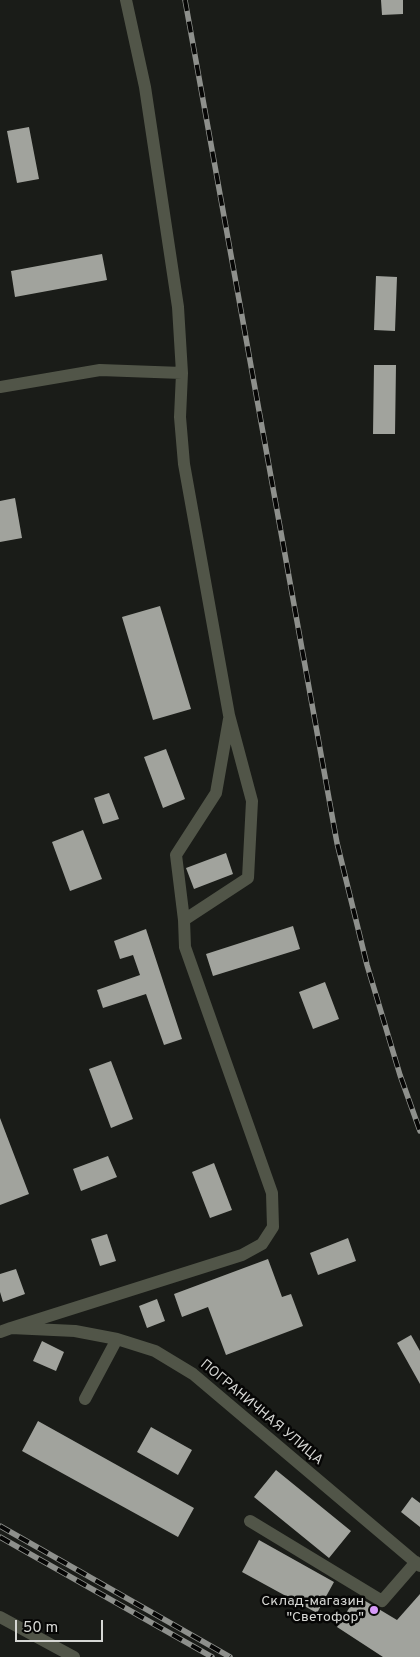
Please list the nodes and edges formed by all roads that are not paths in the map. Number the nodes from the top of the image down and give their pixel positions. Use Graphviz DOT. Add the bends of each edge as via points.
graph roads {
  1 [pos="126,0"];
  2 [pos="182,373"];
  3 [pos="0,387"];
  4 [pos="229,715"];
  5 [pos="184,920"];
  6 [pos="5,1330"];
  7 [pos="117,1339"];
  8 [pos="85,1399"];
  9 [pos="250,1521"];
  10 [pos="418,1564"];
  11 [pos="0,1617"];
  12 [pos="74,1657"];
  1 -- 2 [label="street" via="145,87 178,307"];
  2 -- 3 [label="street" via="100,370"];
  2 -- 4 [label="street" via="180,417 184,464"];
  4 -- 5 [label="street" via="216,793 176,854"];
  4 -- 5 [label="street" via="252,802 248,878"];
  5 -- 6 [label="street" via="184,947 272,1193 273,1227 262,1244 242,1255"];
  6 -- 7 [label="street, ПОГРАНИЧНАЯ УЛИЦА" via="75,1331"];
  7 -- 8 [label="street"];
  7 -- 10 [label="street, ПОГРАНИЧНАЯ УЛИЦА" via="155,1351 193,1374"];
  9 -- 10 [label="street" via="382,1601"];
  11 -- 12 [label="street"];
}
